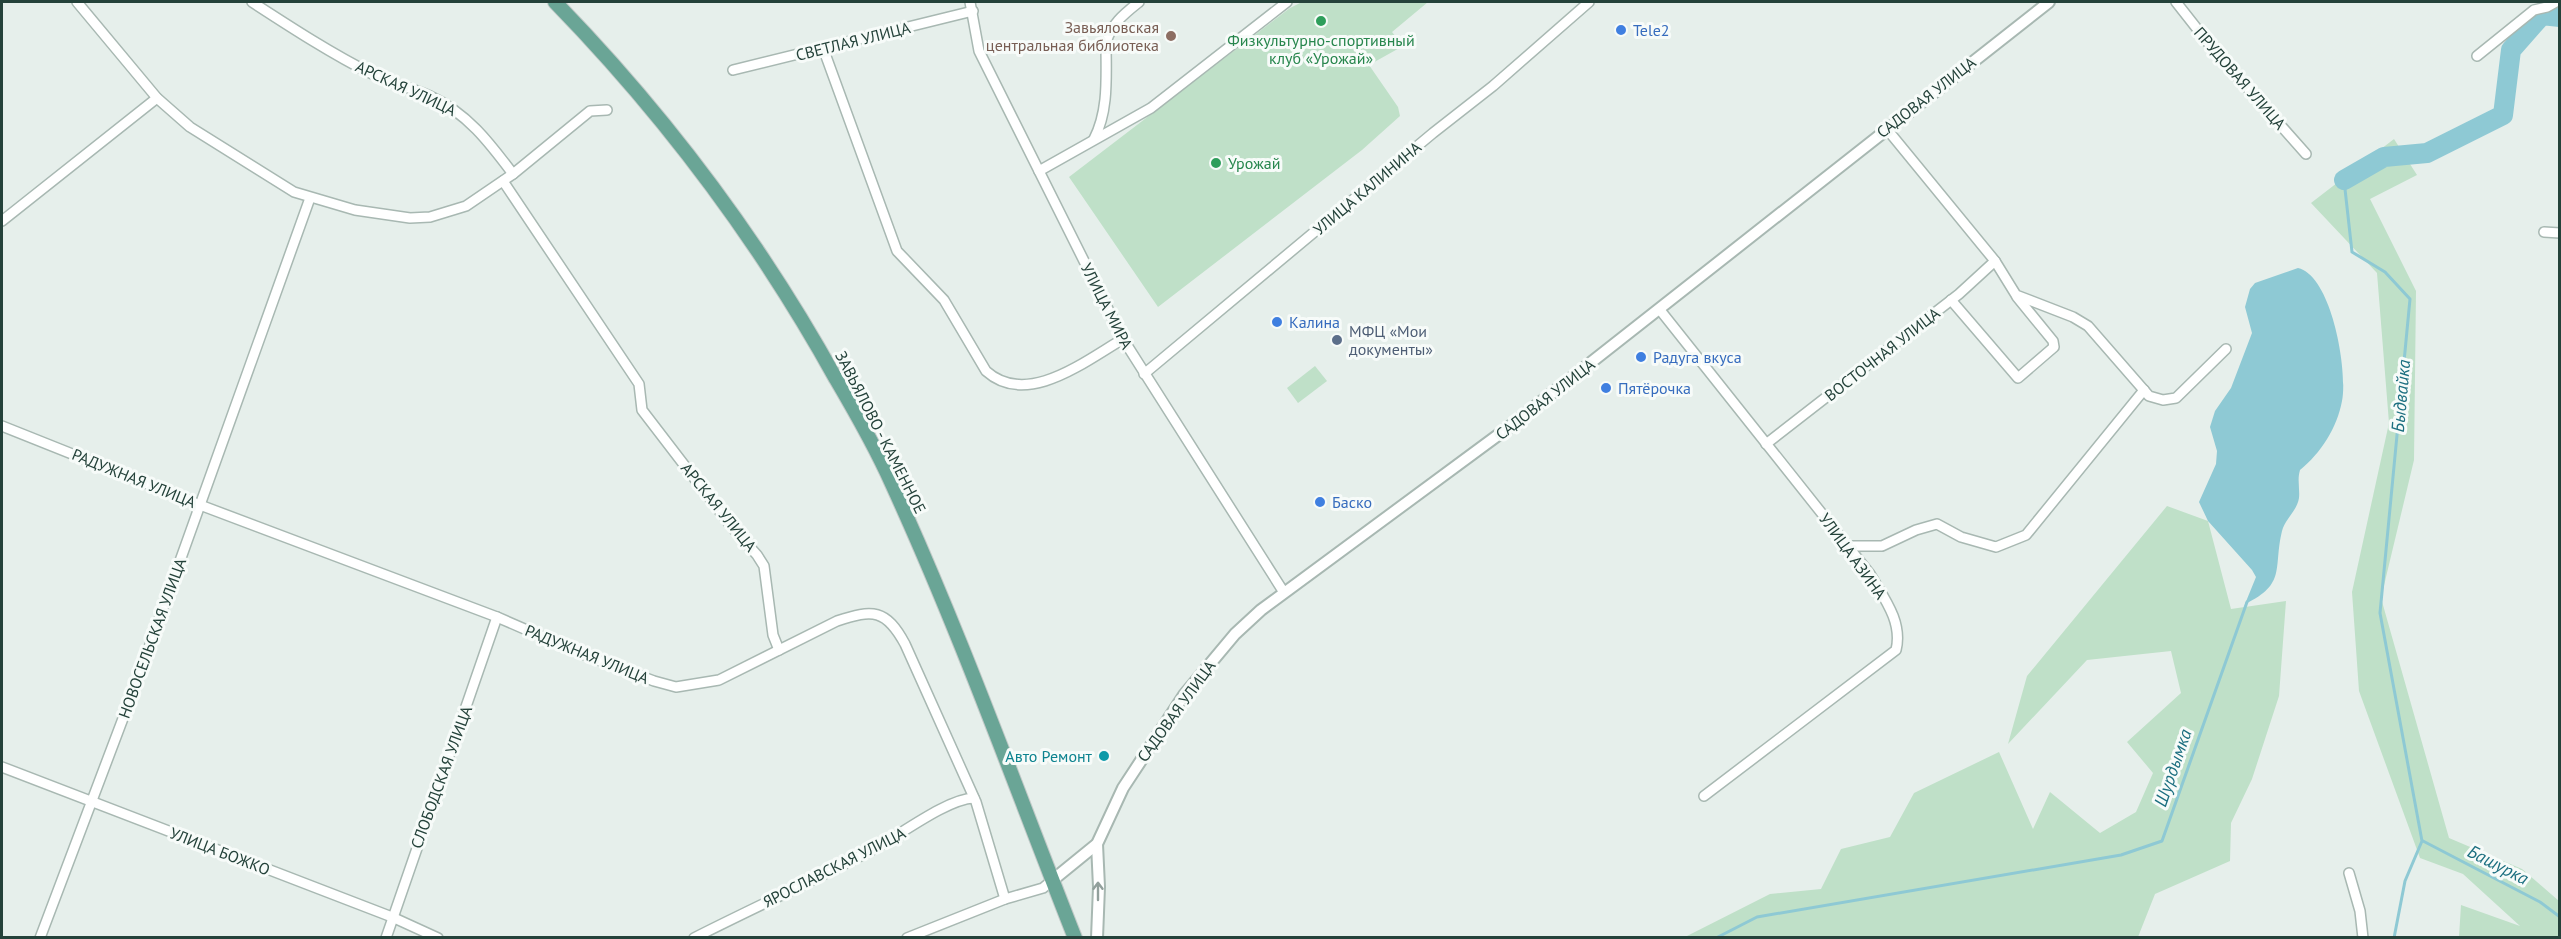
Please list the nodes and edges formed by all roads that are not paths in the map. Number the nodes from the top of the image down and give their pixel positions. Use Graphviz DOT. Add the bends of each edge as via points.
graph roads {
  1 [pos="77,2"];
  2 [pos="252,2"];
  3 [pos="555,2"];
  4 [pos="1139,2"];
  5 [pos="1287,2"];
  6 [pos="1589,2"];
  7 [pos="2049,2"];
  8 [pos="2176,2"];
  9 [pos="2556,2"];
  10 [pos="971,6"];
  11 [pos="823,48"];
  12 [pos="2478,56"];
  13 [pos="733,70"];
  14 [pos="157,98"];
  15 [pos="607,110"];
  16 [pos="1886,128"];
  17 [pos="1094,139"];
  18 [pos="2306,154"];
  19 [pos="1039,171"];
  20 [pos="513,174"];
  21 [pos="503,181"];
  22 [pos="310,198"];
  23 [pos="2,221"];
  24 [pos="2544,232"];
  25 [pos="2559,233"];
  26 [pos="1995,261"];
  27 [pos="2016,295"];
  28 [pos="1951,300"];
  29 [pos="1660,310"];
  30 [pos="1124,339"];
  31 [pos="2226,349"];
  32 [pos="1144,374"];
  33 [pos="2144,390"];
  34 [pos="2,426"];
  35 [pos="1766,444"];
  36 [pos="200,505"];
  37 [pos="1847,546"];
  38 [pos="1283,591"];
  39 [pos="497,617"];
  40 [pos="779,650"];
  41 [pos="2,767"];
  42 [pos="1704,796"];
  43 [pos="974,798"];
  44 [pos="91,803"];
  45 [pos="1097,844"];
  46 [pos="2349,873"];
  47 [pos="1054,879"];
  48 [pos="1005,899"];
  49 [pos="392,916"];
  50 [pos="40,938"];
  51 [pos="386,938"];
  52 [pos="438,938"];
  53 [pos="694,938"];
  54 [pos="907,938"];
  55 [pos="1075,938"];
  56 [pos="1097,938"];
  57 [pos="2363,938"];
  1 -- 14 [label="street"];
  2 -- 20 [label="street, АРСКАЯ УЛИЦА" via="376,76 430,96 457,111 487,139"];
  3 -- 47 [label="main road, ЗАВЬЯЛОВО - КАМЕННОЕ" via="640,94 699,168 803,319 891,482"];
  4 -- 17 [label="street" via="1108,34 1105,103"];
  5 -- 17 [label="street" via="1151,108"];
  6 -- 32 [label="street, УЛИЦА КАЛИНИНА"];
  7 -- 16 [label="street, САДОВАЯ УЛИЦА"];
  8 -- 18 [label="street, ПРУДОВАЯ УЛИЦА"];
  9 -- 12 [label="street" via="2534,10"];
  10 -- 11 [label="street, СВЕТЛАЯ УЛИЦА"];
  10 -- 19 [label="street, УЛИЦА МИРА" via="979,51"];
  11 -- 13 [label="street, СВЕТЛАЯ УЛИЦА"];
  11 -- 30 [label="street" via="897,251 944,300 986,371 1008,384 1030,385 1074,367"];
  14 -- 22 [label="street" via="199,133"];
  14 -- 23 [label="street"];
  15 -- 20 [label="street" via="590,111"];
  16 -- 26 [label="street"];
  16 -- 29 [label="street, САДОВАЯ УЛИЦА"];
  17 -- 19 [label="street"];
  19 -- 30 [label="street, УЛИЦА МИРА"];
  20 -- 21 [label="street"];
  21 -- 22 [label="street" via="466,206 430,217 355,210"];
  21 -- 40 [label="street, АРСКАЯ УЛИЦА" via="639,384 642,410 764,566 773,635"];
  22 -- 36 [label="street, НОВОСЕЛЬСКАЯ УЛИЦА"];
  24 -- 25 [label="street"];
  26 -- 27 [label="street"];
  26 -- 28 [label="street, ВОСТОЧНАЯ УЛИЦА"];
  27 -- 28 [label="street" via="2054,347 2018,378"];
  27 -- 33 [label="street" via="2088,326"];
  28 -- 35 [label="street, ВОСТОЧНАЯ УЛИЦА"];
  29 -- 35 [label="street, УЛИЦА АЗИНА"];
  29 -- 38 [label="street, САДОВАЯ УЛИЦА" via="1509,427"];
  30 -- 32 [label="street, УЛИЦА МИРА"];
  31 -- 33 [label="street" via="2176,398 2163,400"];
  32 -- 38 [label="street, УЛИЦА МИРА"];
  33 -- 37 [label="street" via="2026,535 1996,547 1961,537 1937,524 1882,546"];
  34 -- 36 [label="street, РАДУЖНАЯ УЛИЦА"];
  35 -- 37 [label="street, УЛИЦА АЗИНА"];
  36 -- 39 [label="street, РАДУЖНАЯ УЛИЦА"];
  36 -- 44 [label="street, НОВОСЕЛЬСКАЯ УЛИЦА"];
  37 -- 42 [label="street, УЛИЦА АЗИНА" via="1870,574 1892,614 1899,637 1896,651"];
  38 -- 45 [label="street, САДОВАЯ УЛИЦА" via="1235,634 1184,695 1124,787"];
  39 -- 40 [label="street, РАДУЖНАЯ УЛИЦА" via="582,654 676,687 720,680"];
  39 -- 49 [label="street, СЛОБОДСКАЯ УЛИЦА"];
  40 -- 43 [label="street, РАДУЖНАЯ УЛИЦА" via="837,621 873,613 887,618 905,644"];
  41 -- 44 [label="street, УЛИЦА БОЖКО"];
  43 -- 48 [label="street, РАДУЖНАЯ УЛИЦА"];
  43 -- 53 [label="street, ЯРОСЛАВСКАЯ УЛИЦА" via="945,807 875,849"];
  44 -- 49 [label="street, УЛИЦА БОЖКО"];
  44 -- 50 [label="street, НОВОСЕЛЬСКАЯ УЛИЦА"];
  45 -- 47 [label="street"];
  56 -- 45 [label="street, one-way"];
  46 -- 57 [label="street"];
  47 -- 48 [label="street" via="1043,888"];
  47 -- 55 [label="main road, ЗАВЬЯЛОВО - КАМЕННОЕ"];
  48 -- 54 [label="street"];
  49 -- 51 [label="street, СЛОБОДСКАЯ УЛИЦА"];
  49 -- 52 [label="street, УЛИЦА БОЖКО"];
}
